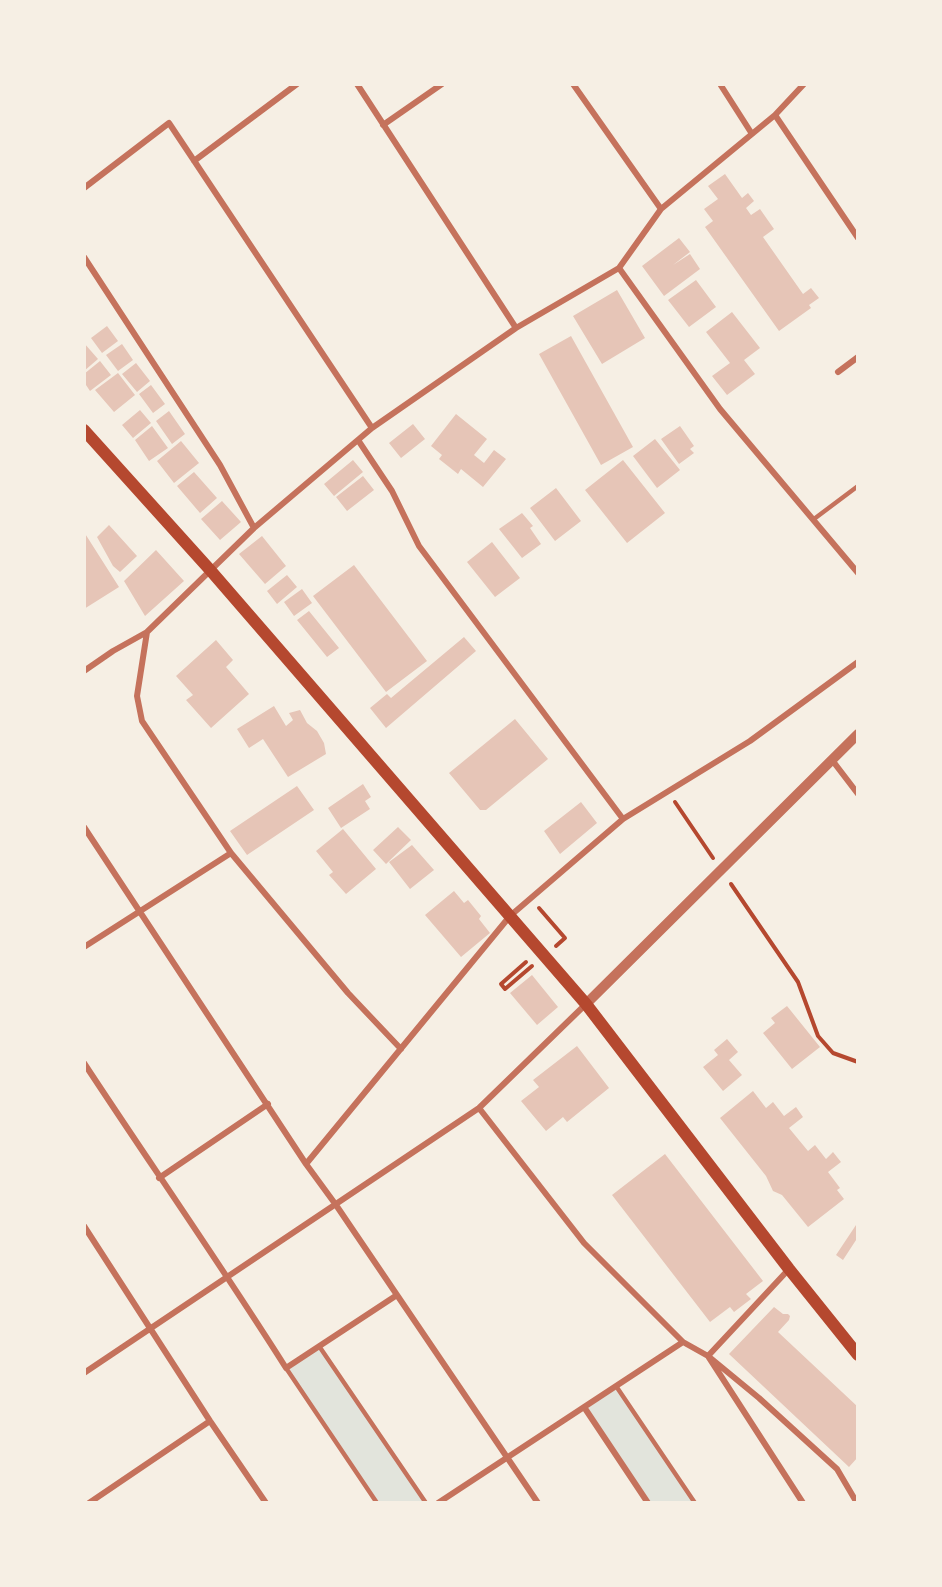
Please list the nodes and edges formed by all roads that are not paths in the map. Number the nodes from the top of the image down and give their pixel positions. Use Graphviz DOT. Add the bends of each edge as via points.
graph roads {
  1 [pos="297,84"];
  2 [pos="357,84"];
  3 [pos="442,84"];
  4 [pos="573,84"];
  5 [pos="720,84"];
  6 [pos="804,84"];
  7 [pos="775,115"];
  8 [pos="383,124"];
  9 [pos="752,134"];
  10 [pos="194,160"];
  11 [pos="84,188"];
  12 [pos="661,209"];
  13 [pos="858,238"];
  14 [pos="84,257"];
  15 [pos="620,268"];
  16 [pos="516,328"];
  17 [pos="858,357"];
  18 [pos="838,372"];
  19 [pos="372,428"];
  20 [pos="84,430"];
  21 [pos="358,440"];
  22 [pos="858,486"];
  23 [pos="814,519"];
  24 [pos="254,528"];
  25 [pos="211,571"];
  26 [pos="858,573"];
  27 [pos="147,632"];
  28 [pos="858,662"];
  29 [pos="84,671"];
  30 [pos="858,734"];
  31 [pos="832,760"];
  32 [pos="858,794"];
  33 [pos="623,819"];
  34 [pos="84,827"];
  35 [pos="231,853"];
  36 [pos="140,911"];
  37 [pos="510,916"];
  38 [pos="84,947"];
  39 [pos="586,1004"];
  40 [pos="401,1048"];
  41 [pos="84,1063"];
  42 [pos="268,1104"];
  43 [pos="478,1108"];
  44 [pos="306,1164"];
  45 [pos="159,1178"];
  46 [pos="336,1205"];
  47 [pos="84,1226"];
  48 [pos="789,1269"];
  49 [pos="228,1275"];
  50 [pos="397,1295"];
  51 [pos="150,1329"];
  52 [pos="683,1342"];
  53 [pos="320,1346"];
  54 [pos="858,1355"];
  55 [pos="708,1356"];
  56 [pos="286,1368"];
  57 [pos="84,1373"];
  58 [pos="616,1386"];
  59 [pos="584,1407"];
  60 [pos="210,1422"];
  61 [pos="508,1457"];
  62 [pos="89,1503"];
  63 [pos="266,1503"];
  64 [pos="376,1503"];
  65 [pos="426,1503"];
  66 [pos="438,1503"];
  67 [pos="538,1503"];
  68 [pos="648,1503"];
  69 [pos="695,1503"];
  70 [pos="803,1503"];
  71 [pos="857,1503"];
  1 -- 10 [label="street"];
  2 -- 8 [label="street"];
  3 -- 8 [label="street"];
  4 -- 12 [label="street"];
  5 -- 9 [label="street"];
  6 -- 7 [label="street"];
  7 -- 9 [label="street"];
  7 -- 13 [label="street"];
  8 -- 16 [label="street"];
  9 -- 12 [label="street"];
  10 -- 11 [label="street" via="169,123"];
  10 -- 19 [label="street"];
  12 -- 15 [label="street"];
  14 -- 24 [label="street" via="220,465"];
  15 -- 16 [label="street"];
  15 -- 23 [label="street" via="720,409"];
  16 -- 19 [label="street"];
  17 -- 18 [label="street"];
  19 -- 21 [label="street"];
  20 -- 25 [label="main road"];
  21 -- 24 [label="street"];
  21 -- 33 [label="street" via="392,490 419,546"];
  22 -- 23 [label="lane"];
  23 -- 26 [label="street"];
  24 -- 25 [label="street"];
  25 -- 27 [label="street"];
  25 -- 37 [label="main road"];
  27 -- 29 [label="street"];
  27 -- 35 [label="street" via="137,696 142,721"];
  28 -- 33 [label="street" via="750,741"];
  30 -- 31 [label="street"];
  31 -- 32 [label="street"];
  31 -- 39 [label="street"];
  33 -- 37 [label="street"];
  34 -- 36 [label="street"];
  35 -- 36 [label="street"];
  35 -- 40 [label="street" via="348,993"];
  36 -- 38 [label="street"];
  36 -- 42 [label="street"];
  37 -- 39 [label="main road"];
  37 -- 40 [label="street"];
  39 -- 43 [label="street"];
  39 -- 48 [label="main road"];
  40 -- 44 [label="street"];
  41 -- 45 [label="street"];
  42 -- 44 [label="street"];
  42 -- 45 [label="street"];
  43 -- 46 [label="street"];
  43 -- 52 [label="street" via="584,1243"];
  44 -- 46 [label="street"];
  45 -- 49 [label="street"];
  46 -- 49 [label="street"];
  46 -- 50 [label="street"];
  47 -- 51 [label="street"];
  48 -- 54 [label="main road"];
  48 -- 55 [label="street"];
  49 -- 51 [label="street"];
  49 -- 56 [label="street"];
  50 -- 53 [label="street"];
  50 -- 61 [label="street"];
  51 -- 57 [label="street"];
  51 -- 60 [label="street"];
  52 -- 55 [label="street"];
  52 -- 58 [label="street"];
  53 -- 56 [label="street"];
  53 -- 65 [label="lane"];
  55 -- 70 [label="street"];
  55 -- 71 [label="street" via="837,1469"];
  56 -- 64 [label="lane"];
  58 -- 59 [label="street"];
  58 -- 69 [label="lane"];
  59 -- 61 [label="street"];
  59 -- 68 [label="street"];
  60 -- 62 [label="street"];
  60 -- 63 [label="street"];
  61 -- 66 [label="street"];
  61 -- 67 [label="street"];
}
